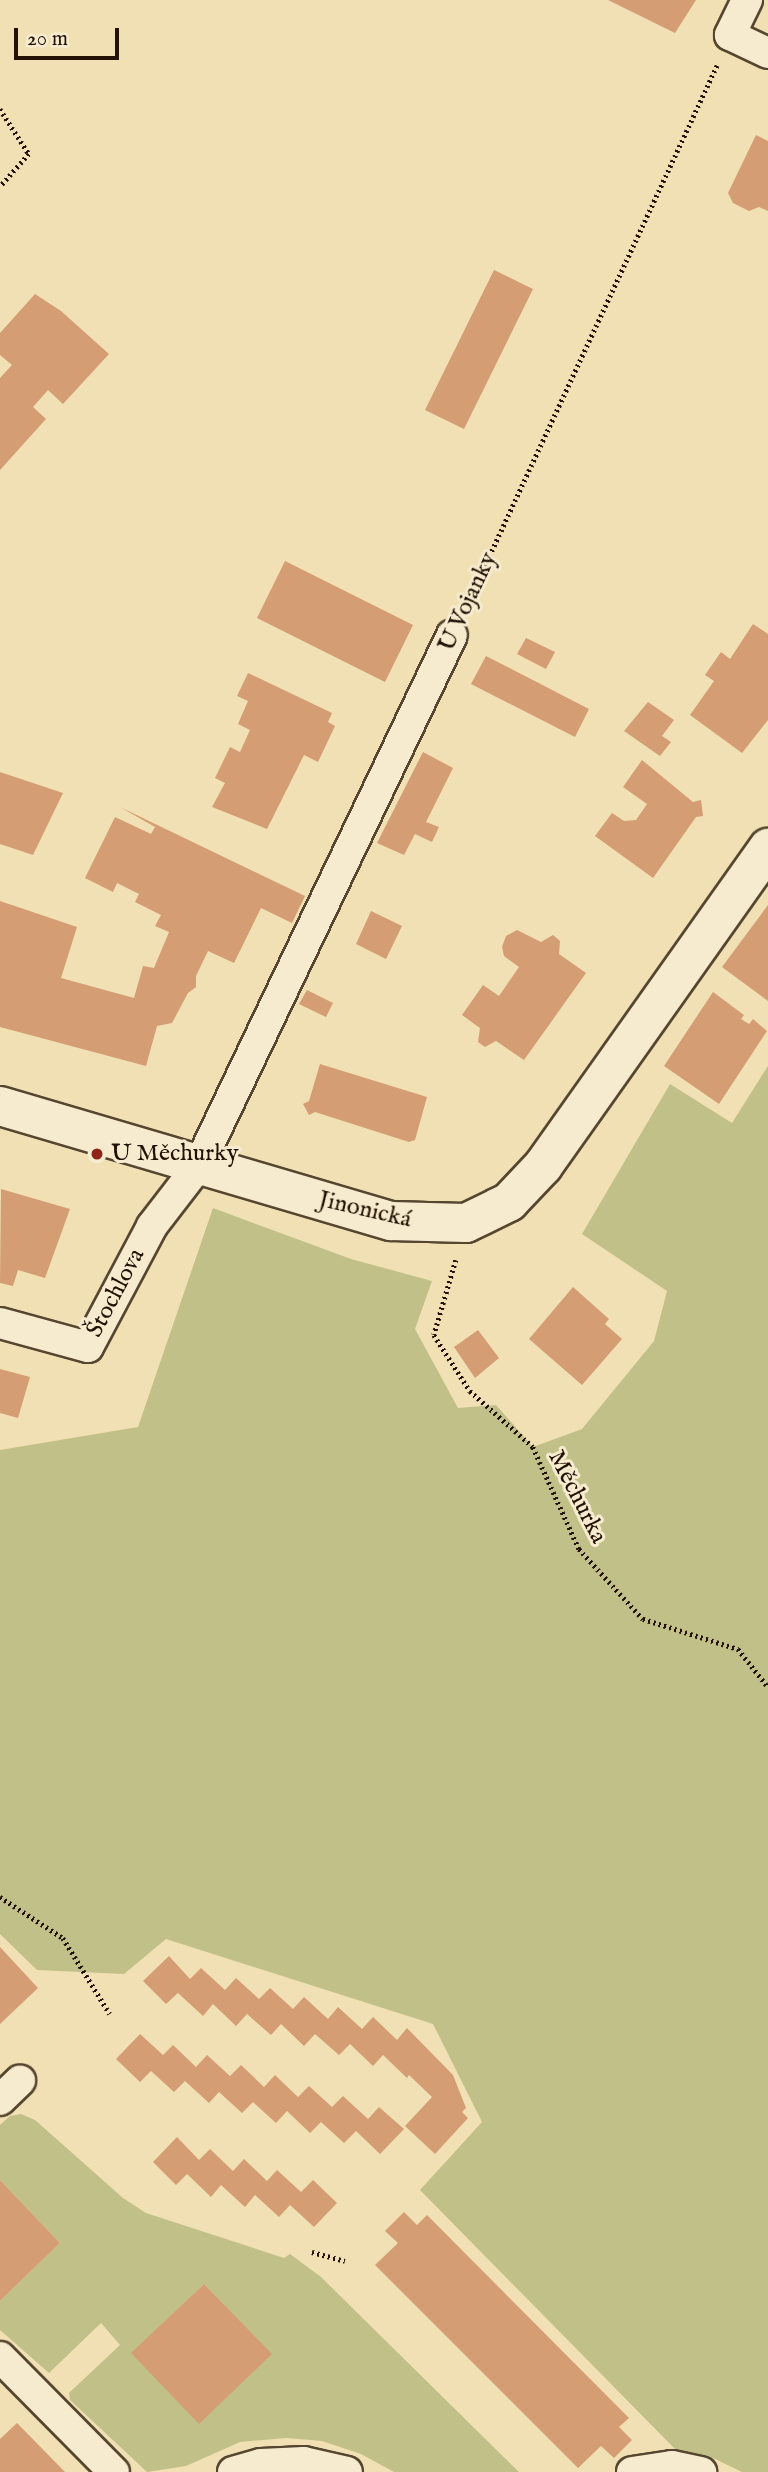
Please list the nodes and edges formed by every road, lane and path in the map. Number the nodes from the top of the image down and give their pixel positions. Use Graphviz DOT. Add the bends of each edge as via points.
graph roads {
  1 [pos="747,0"];
  2 [pos="730,35"];
  3 [pos="768,53"];
  4 [pos="0,109"];
  5 [pos="0,187"];
  6 [pos="452,635"];
  7 [pos="768,848"];
  8 [pos="0,1106"];
  9 [pos="198,1165"];
  10 [pos="466,1223"];
  11 [pos="0,1323"];
  12 [pos="768,1687"];
  13 [pos="0,1897"];
  14 [pos="110,2014"];
  15 [pos="312,2252"];
  16 [pos="345,2261"];
  17 [pos="0,2357"];
  18 [pos="114,2472"];
  19 [pos="233,2472"];
  20 [pos="347,2472"];
  21 [pos="632,2472"];
  22 [pos="701,2472"];
  1 -- 2 [label="street"];
  2 -- 3 [label="street"];
  2 -- 6 [label="path, U Vojanky"];
  4 -- 5 [label="path" via="29,155"];
  6 -- 9 [label="street, U Vojanky"];
  7 -- 10 [label="street, Jinonická" via="543,1166 509,1202"];
  8 -- 9 [label="street, Jinonická"];
  9 -- 10 [label="street, Jinonická" via="391,1221"];
  9 -- 11 [label="street, Štochlova" via="152,1226 88,1347"];
  10 -- 12 [label="path, Měchurka" via="434,1335 470,1391 533,1447 579,1549 643,1619 738,1649"];
  13 -- 14 [label="path" via="63,1938"];
  15 -- 16 [label="path"];
  17 -- 18 [label="street"];
  19 -- 20 [label="street" via="261,2464 304,2462"];
  21 -- 22 [label="street" via="672,2466"];
}
